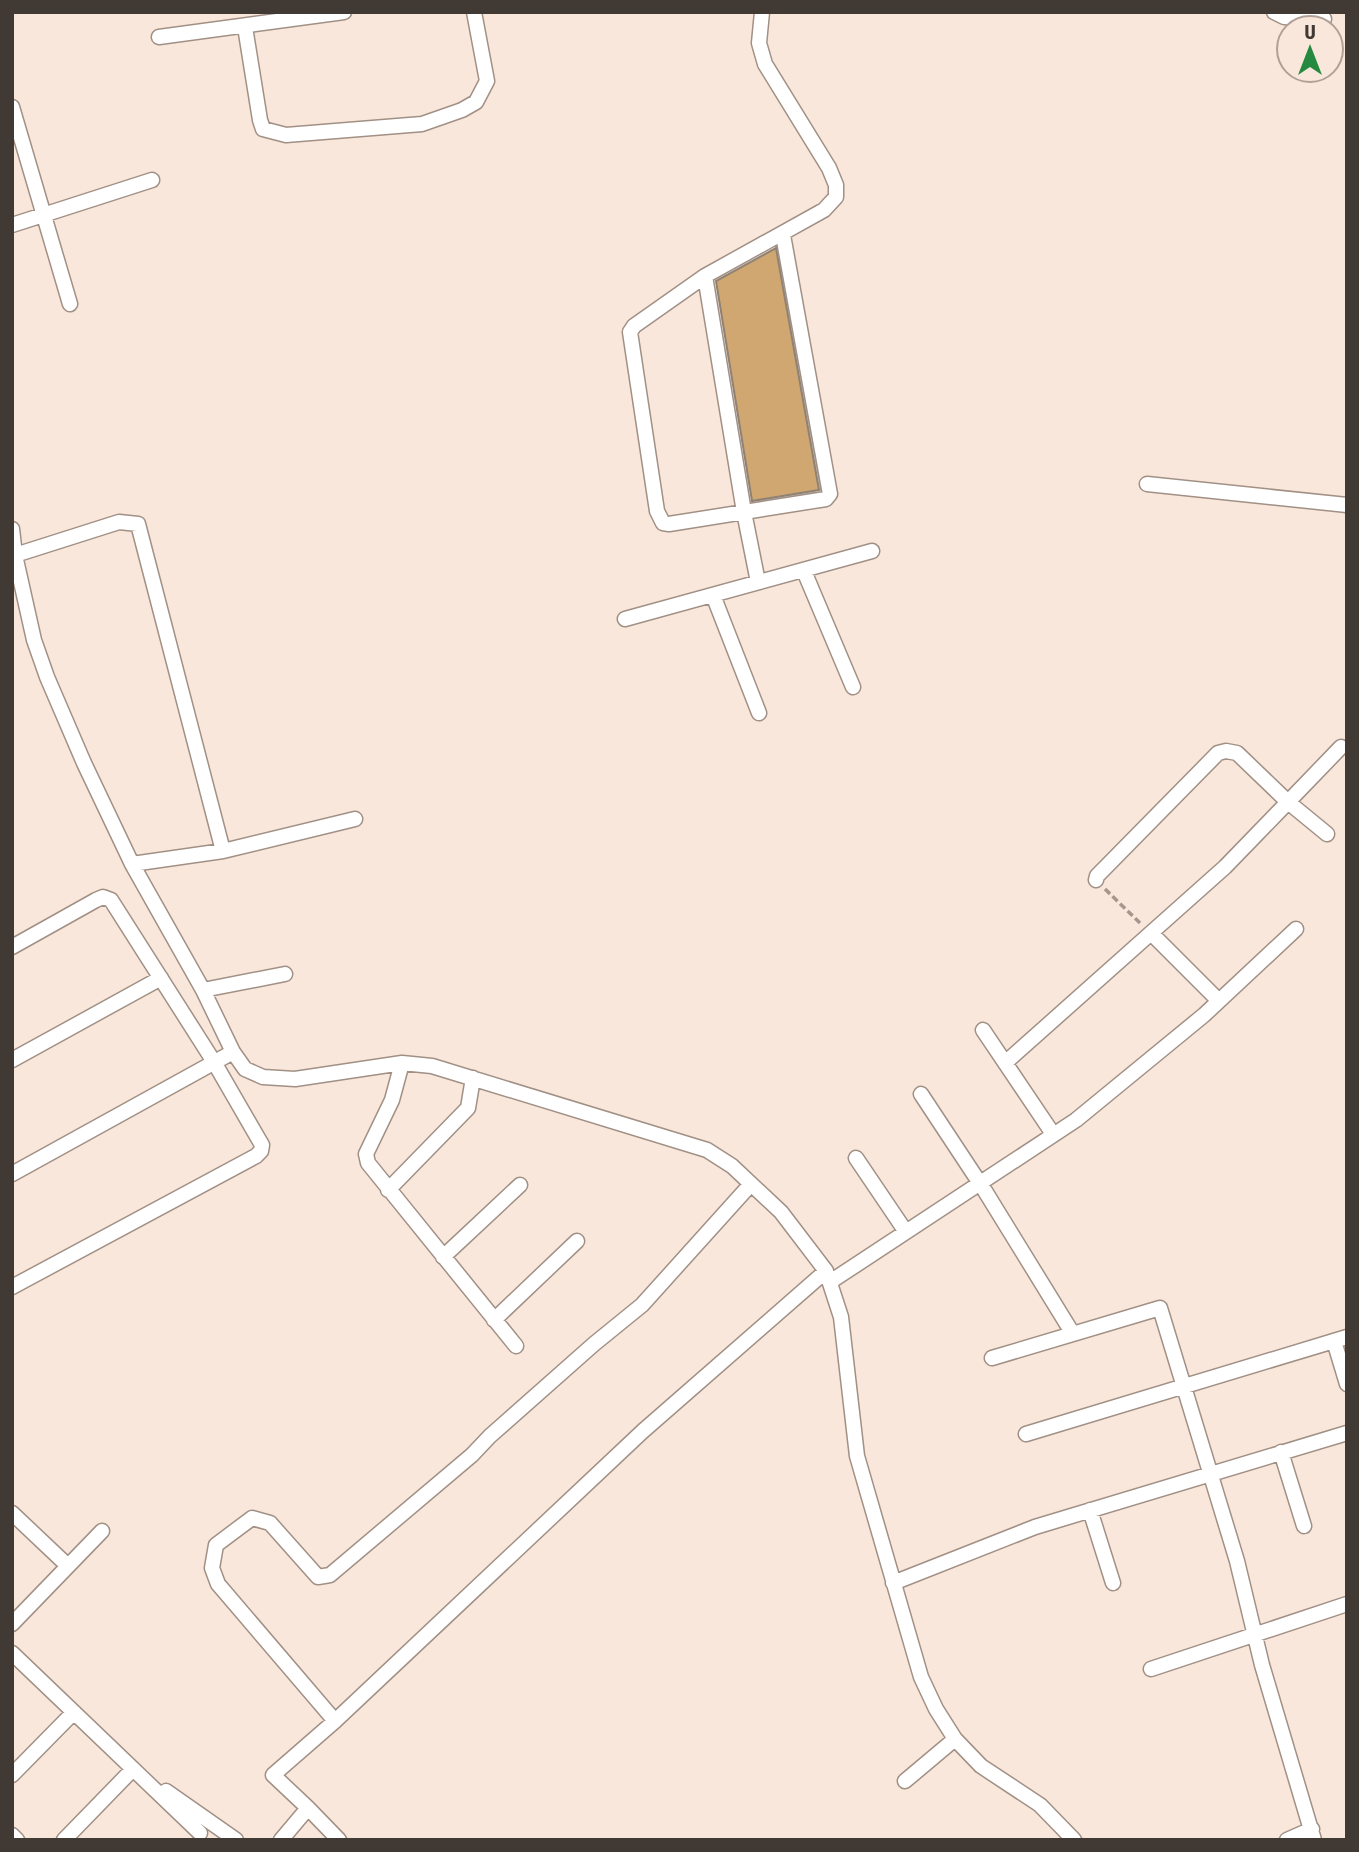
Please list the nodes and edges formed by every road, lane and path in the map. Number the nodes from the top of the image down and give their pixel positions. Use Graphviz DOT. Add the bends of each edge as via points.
graph roads {
  1 [pos="344,12"];
  2 [pos="474,12"];
  3 [pos="761,12"];
  4 [pos="245,27"];
  5 [pos="159,37"];
  6 [pos="12,107"];
  7 [pos="152,180"];
  8 [pos="44,215"];
  9 [pos="12,225"];
  10 [pos="783,234"];
  11 [pos="705,276"];
  12 [pos="70,304"];
  13 [pos="1147,484"];
  14 [pos="1347,505"];
  15 [pos="744,512"];
  16 [pos="12,529"];
  17 [pos="872,551"];
  18 [pos="13,556"];
  19 [pos="804,571"];
  20 [pos="758,582"];
  21 [pos="713,595"];
  22 [pos="625,619"];
  23 [pos="853,687"];
  24 [pos="759,713"];
  25 [pos="1341,747"];
  26 [pos="1288,802"];
  27 [pos="355,819"];
  28 [pos="1326,834"];
  29 [pos="223,851"];
  30 [pos="132,864"];
  31 [pos="1097,880"];
  32 [pos="1296,929"];
  33 [pos="1151,933"];
  34 [pos="12,947"];
  35 [pos="285,974"];
  36 [pos="161,978"];
  37 [pos="203,990"];
  38 [pos="1218,1000"];
  39 [pos="983,1030"];
  40 [pos="233,1052"];
  41 [pos="12,1060"];
  42 [pos="214,1062"];
  43 [pos="402,1063"];
  44 [pos="1005,1063"];
  45 [pos="473,1078"];
  46 [pos="921,1094"];
  47 [pos="1053,1134"];
  48 [pos="856,1158"];
  49 [pos="12,1174"];
  50 [pos="980,1183"];
  51 [pos="751,1184"];
  52 [pos="520,1185"];
  53 [pos="388,1190"];
  54 [pos="906,1232"];
  55 [pos="577,1241"];
  56 [pos="443,1257"];
  57 [pos="828,1277"];
  58 [pos="12,1287"];
  59 [pos="494,1320"];
  60 [pos="1073,1334"];
  61 [pos="1340,1339"];
  62 [pos="516,1346"];
  63 [pos="992,1358"];
  64 [pos="1347,1384"];
  65 [pos="1184,1387"];
  66 [pos="1347,1433"];
  67 [pos="1026,1434"];
  68 [pos="1281,1452"];
  69 [pos="1211,1475"];
  70 [pos="1090,1510"];
  71 [pos="12,1513"];
  72 [pos="1304,1526"];
  73 [pos="102,1531"];
  74 [pos="68,1566"];
  75 [pos="893,1583"];
  76 [pos="1113,1583"];
  77 [pos="1347,1604"];
  78 [pos="12,1624"];
  79 [pos="1255,1635"];
  80 [pos="12,1653"];
  81 [pos="1151,1670"];
  82 [pos="74,1712"];
  83 [pos="335,1721"];
  84 [pos="956,1739"];
  85 [pos="133,1769"];
  86 [pos="12,1775"];
  87 [pos="905,1781"];
  88 [pos="308,1808"];
  89 [pos="211,1822"];
  90 [pos="1313,1834"];
  91 [pos="12,1835"];
  92 [pos="196,1836"];
  93 [pos="17,1840"];
  94 [pos="64,1840"];
  95 [pos="236,1840"];
  96 [pos="281,1840"];
  97 [pos="339,1840"];
  98 [pos="1074,1840"];
  99 [pos="1287,1840"];
  1 -- 4 [label="street"];
  2 -- 4 [label="street" via="487,81 476,102 422,124 286,135 263,129"];
  3 -- 10 [label="street" via="759,43 765,64 809,132 836,186 830,204"];
  4 -- 5 [label="street"];
  6 -- 8 [label="street"];
  7 -- 8 [label="street"];
  8 -- 9 [label="street"];
  8 -- 12 [label="street"];
  10 -- 11 [label="street"];
  10 -- 15 [label="street" via="830,494 827,499"];
  11 -- 15 [label="street"];
  11 -- 15 [label="street" via="630,332 657,511 663,523 669,524"];
  13 -- 14 [label="street"];
  15 -- 20 [label="street"];
  16 -- 18 [label="street"];
  17 -- 19 [label="street"];
  18 -- 29 [label="street" via="119,522 138,524"];
  18 -- 30 [label="street" via="47,677"];
  19 -- 20 [label="street"];
  19 -- 23 [label="street"];
  20 -- 21 [label="street"];
  21 -- 22 [label="street"];
  21 -- 24 [label="street"];
  25 -- 26 [label="street"];
  26 -- 28 [label="street"];
  26 -- 31 [label="street" via="1237,753 1218,753"];
  26 -- 33 [label="street"];
  27 -- 29 [label="street"];
  29 -- 30 [label="street"];
  30 -- 37 [label="street"];
  31 -- 33 [label="path"];
  32 -- 38 [label="street"];
  33 -- 38 [label="street"];
  33 -- 44 [label="street"];
  34 -- 36 [label="street" via="103,897 111,900"];
  35 -- 37 [label="street"];
  36 -- 41 [label="street"];
  36 -- 42 [label="street"];
  37 -- 40 [label="street"];
  38 -- 47 [label="street" via="1076,1120"];
  39 -- 44 [label="street"];
  40 -- 42 [label="street"];
  40 -- 43 [label="street" via="245,1069 263,1077 295,1079"];
  42 -- 49 [label="street"];
  42 -- 58 [label="street" via="260,1138 261,1151"];
  43 -- 45 [label="street"];
  43 -- 53 [label="street" via="392,1101 366,1154"];
  44 -- 47 [label="street"];
  45 -- 51 [label="street" via="707,1150"];
  45 -- 53 [label="street" via="468,1108"];
  46 -- 50 [label="street"];
  47 -- 50 [label="street"];
  48 -- 54 [label="street"];
  50 -- 54 [label="street"];
  50 -- 60 [label="street"];
  51 -- 57 [label="street" via="781,1212"];
  51 -- 83 [label="street" via="642,1305 330,1575 318,1577 270,1523 252,1518 216,1545 212,1568 218,1584"];
  52 -- 56 [label="street"];
  53 -- 56 [label="street"];
  54 -- 57 [label="street"];
  55 -- 59 [label="street"];
  56 -- 59 [label="street"];
  57 -- 75 [label="street" via="841,1317 857,1456"];
  57 -- 83 [label="street" via="643,1431"];
  59 -- 62 [label="street"];
  60 -- 63 [label="street"];
  60 -- 65 [label="street" via="1160,1308"];
  61 -- 64 [label="street"];
  61 -- 65 [label="street"];
  65 -- 67 [label="street"];
  65 -- 69 [label="street"];
  66 -- 68 [label="street"];
  68 -- 69 [label="street"];
  68 -- 72 [label="street"];
  69 -- 70 [label="street"];
  69 -- 79 [label="street"];
  70 -- 75 [label="street"];
  70 -- 76 [label="street"];
  71 -- 74 [label="street"];
  73 -- 74 [label="street"];
  74 -- 78 [label="street"];
  75 -- 84 [label="street" via="921,1677"];
  77 -- 79 [label="street"];
  79 -- 81 [label="street"];
  79 -- 90 [label="street"];
  80 -- 82 [label="street"];
  82 -- 85 [label="street"];
  82 -- 86 [label="street"];
  83 -- 88 [label="street" via="273,1775"];
  84 -- 87 [label="street"];
  84 -- 98 [label="street" via="981,1766 1040,1805"];
  85 -- 89 [label="street"];
  85 -- 92 [label="street"];
  85 -- 94 [label="street"];
  88 -- 96 [label="street"];
  88 -- 97 [label="street"];
  89 -- 92 [label="street"];
  89 -- 95 [label="street"];
  90 -- 99 [label="street"];
  91 -- 93 [label="street"];
}
